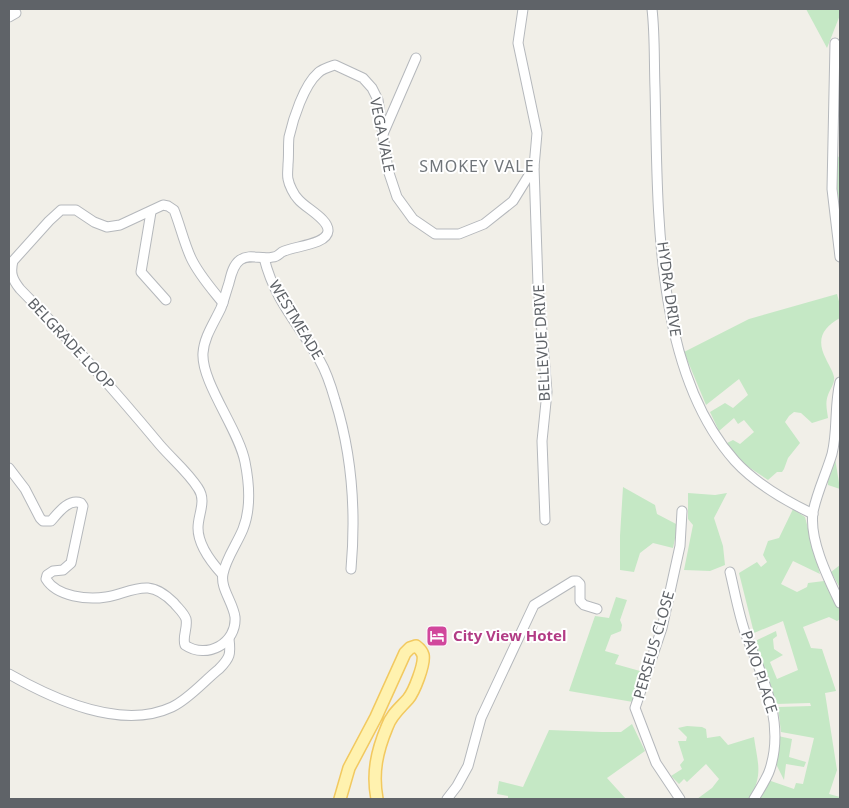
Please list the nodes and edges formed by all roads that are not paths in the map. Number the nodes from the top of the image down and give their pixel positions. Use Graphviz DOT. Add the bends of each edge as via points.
graph roads {
  1 [pos="523,9"];
  2 [pos="652,9"];
  3 [pos="9,10"];
  4 [pos="9,17"];
  5 [pos="835,44"];
  6 [pos="416,58"];
  7 [pos="383,134"];
  8 [pos="534,167"];
  9 [pos="151,212"];
  10 [pos="840,257"];
  11 [pos="264,258"];
  12 [pos="166,300"];
  13 [pos="223,303"];
  14 [pos="840,382"];
  15 [pos="9,468"];
  16 [pos="682,511"];
  17 [pos="813,514"];
  18 [pos="545,520"];
  19 [pos="351,569"];
  20 [pos="730,572"];
  21 [pos="222,574"];
  22 [pos="840,603"];
  23 [pos="596,609"];
  24 [pos="230,639"];
  25 [pos="9,674"];
  26 [pos="340,799"];
  27 [pos="377,799"];
  28 [pos="447,799"];
  29 [pos="680,799"];
  30 [pos="754,799"];
  1 -- 8 [label="street, BELLEVUE DRIVE" via="518,43 536,133"];
  2 -- 17 [label="street, HYDRA DRIVE" via="658,192 666,288 686,372 718,439 736,462 757,480"];
  3 -- 4 [label="street" via="16,13"];
  5 -- 10 [label="street" via="832,190"];
  6 -- 7 [label="street"];
  7 -- 8 [label="street, VEGA VALE" via="388,170 397,197 413,219 435,234 458,234 484,224 513,201"];
  7 -- 11 [label="street, VEGA VALE" via="378,100 364,78 335,65 314,76 304,91 289,138 288,179 298,199 327,224 328,232 320,242"];
  8 -- 18 [label="street, BELLEVUE DRIVE" via="538,285 547,392 542,441"];
  9 -- 12 [label="street" via="141,272"];
  9 -- 13 [label="street, BELGRADE LOOP" via="164,205 174,210 196,268"];
  9 -- 21 [label="street, BELGRADE LOOP" via="107,227 76,210 61,210 13,261 11,275 198,488 202,500 198,528 200,540 211,562"];
  11 -- 13 [label="street" via="246,256 237,262"];
  11 -- 19 [label="street, WESTMEADE" via="276,293 328,376 339,412 353,493"];
  13 -- 21 [label="street" via="204,342 202,355 206,375 245,460 248,486 243,528"];
  14 -- 17 [label="street" via="832,454"];
  15 -- 24 [label="street" via="25,488 43,521 51,521 73,501 83,506 71,562 64,570 47,575 46,579 54,588 69,595 98,598 141,588 155,590 168,597 185,618 184,640 188,647 205,651"];
  16 -- 29 [label="street, PERSEUS CLOSE" via="680,546 662,628 635,708 656,763"];
  17 -- 22 [label="street" via="823,567"];
  20 -- 30 [label="street, PAVO PLACE" via="746,634 773,707 775,743 770,770"];
  21 -- 24 [label="street" via="235,618"];
  23 -- 28 [label="street" via="580,601 580,584 577,581 534,605 482,718 468,766"];
  24 -- 25 [label="street" via="231,652 219,669 173,707 153,713 112,714 88,710 54,698"];
  26 -- 27 [label="main road" via="349,768 405,653 416,646 424,657 413,690 387,726 376,761 374,781"];
}
